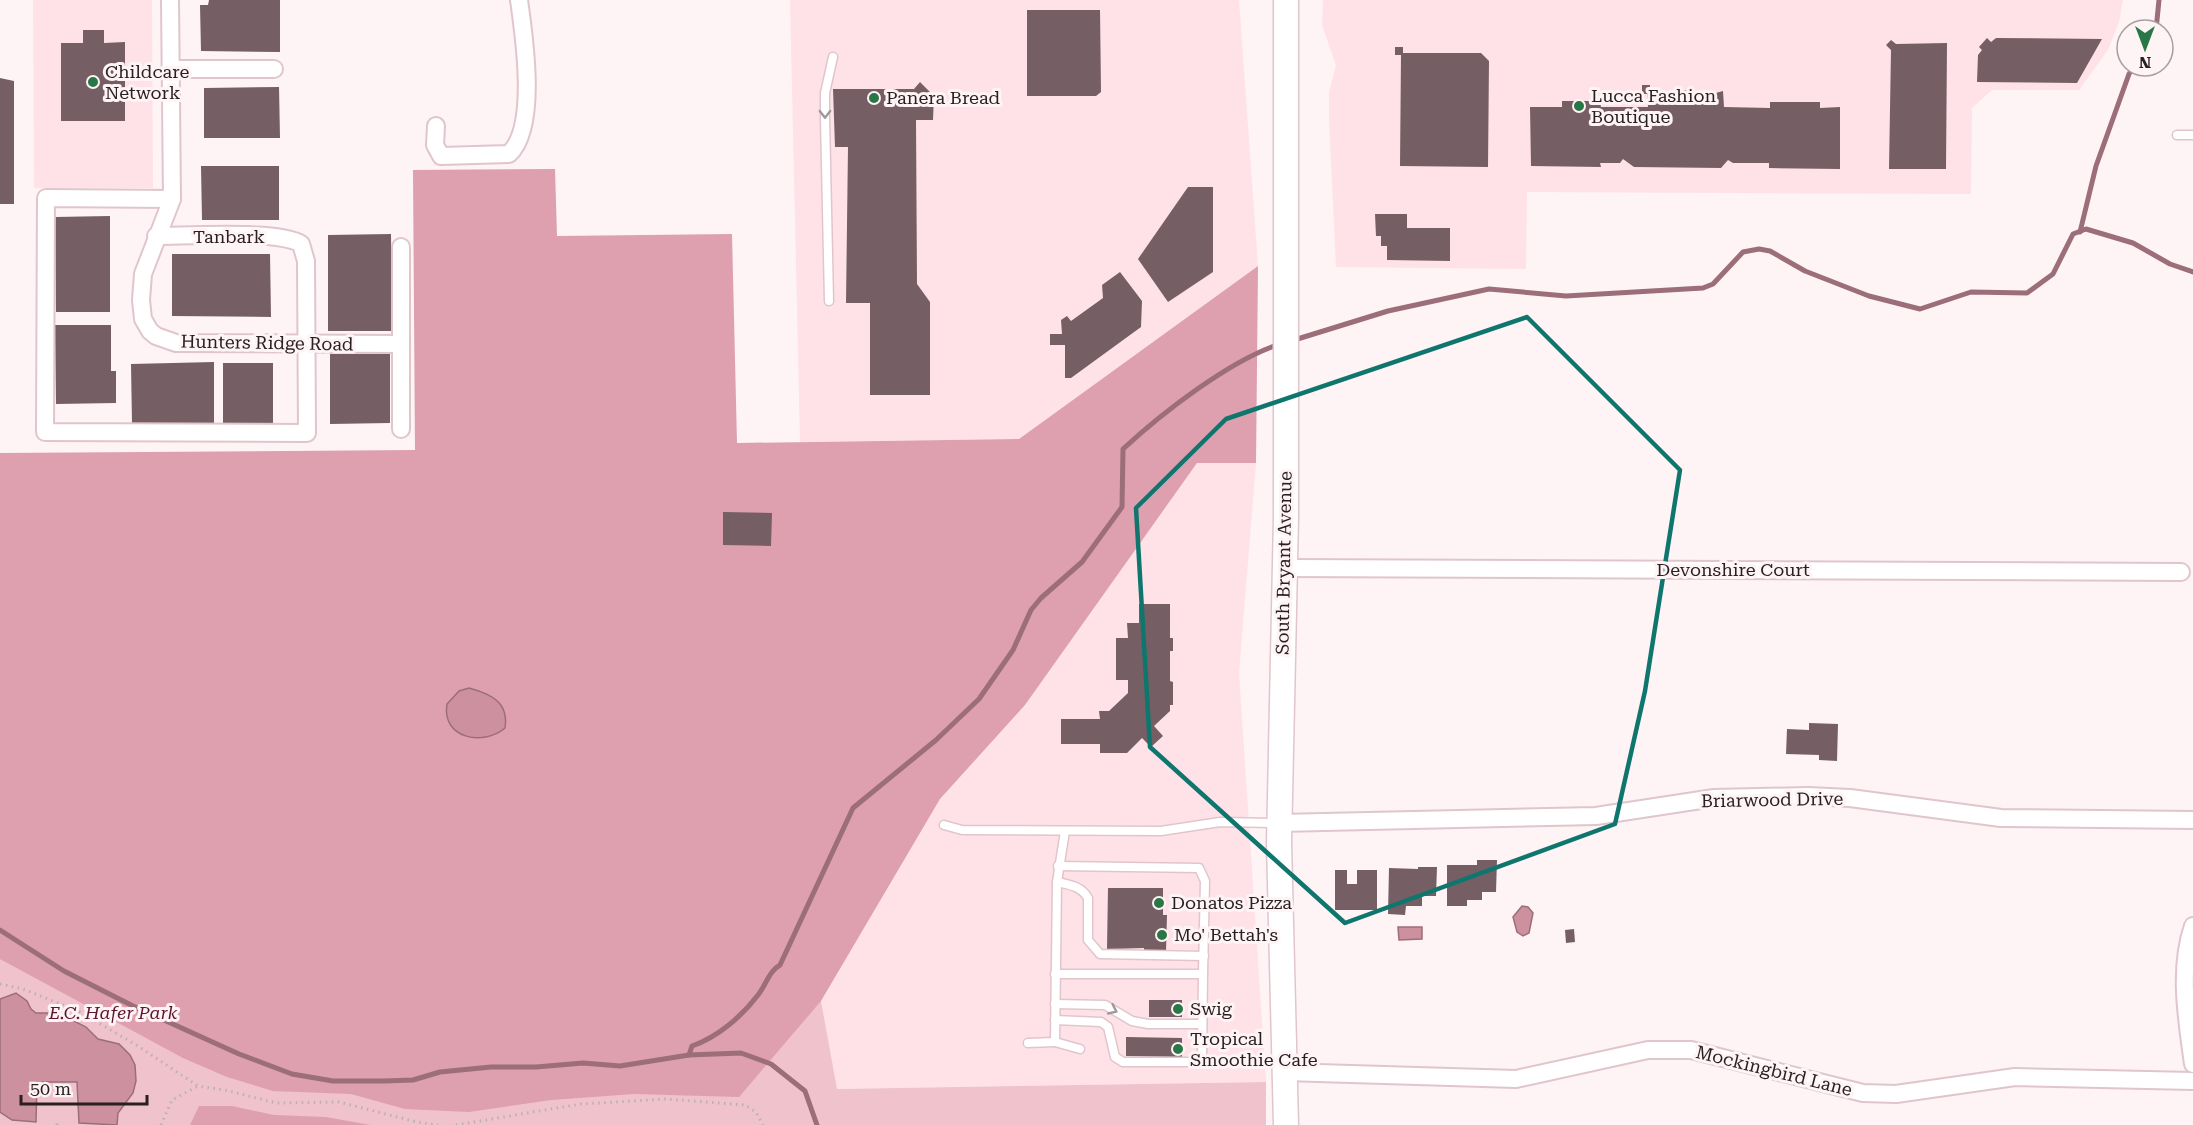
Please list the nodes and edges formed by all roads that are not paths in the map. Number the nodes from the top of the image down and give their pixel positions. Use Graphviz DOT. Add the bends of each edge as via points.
graph roads {
  1 [pos="170,0"];
  2 [pos="519,0"];
  3 [pos="1286,0"];
  4 [pos="833,57"];
  5 [pos="170,69"];
  6 [pos="274,69"];
  7 [pos="436,126"];
  8 [pos="2177,135"];
  9 [pos="2193,135"];
  10 [pos="172,199"];
  11 [pos="156,236"];
  12 [pos="401,247"];
  13 [pos="829,301"];
  14 [pos="307,344"];
  15 [pos="401,344"];
  16 [pos="401,429"];
  17 [pos="1285,568"];
  18 [pos="2181,572"];
  19 [pos="2193,820"];
  20 [pos="1279,823"];
  21 [pos="944,825"];
  22 [pos="1065,831"];
  23 [pos="1058,866"];
  24 [pos="1057,882"];
  25 [pos="2193,926"];
  26 [pos="1204,956"];
  27 [pos="1055,974"];
  28 [pos="1203,974"];
  29 [pos="1055,1004"];
  30 [pos="1055,1020"];
  31 [pos="1202,1024"];
  32 [pos="1028,1042"];
  33 [pos="1055,1042"];
  34 [pos="1080,1049"];
  35 [pos="2193,1064"];
  36 [pos="1285,1072"];
  37 [pos="2193,1081"];
  38 [pos="1286,1125"];
  1 -- 5 [label="street, Hunters Ridge Road"];
  2 -- 7 [label="street" via="527,104 516,147 509,154 441,156 435,145"];
  3 -- 17 [label="main road, South Bryant Avenue"];
  4 -- 13 [label="lane, one-way" via="825,93"];
  5 -- 6 [label="street"];
  5 -- 10 [label="street, Hunters Ridge Road"];
  8 -- 9 [label="lane"];
  10 -- 11 [label="street, Hunters Ridge Road"];
  10 -- 14 [label="street" via="46,198 45,432 307,433"];
  11 -- 14 [label="street, Tanbark" via="274,237 301,244 306,261"];
  11 -- 14 [label="street, Hunters Ridge Road" via="143,274 141,300 143,319 156,336 176,343"];
  12 -- 15 [label="street"];
  14 -- 15 [label="street, Hunters Ridge Road"];
  15 -- 16 [label="street"];
  17 -- 18 [label="street, Devonshire Court"];
  17 -- 20 [label="main road, South Bryant Avenue"];
  19 -- 20 [label="street, Briarwood Drive" via="2001,818 1808,796 1714,798 1596,816"];
  20 -- 22 [label="lane" via="1220,822 1161,831"];
  20 -- 36 [label="main road, South Bryant Avenue"];
  21 -- 22 [label="lane" via="962,830"];
  22 -- 23 [label="lane"];
  23 -- 24 [label="lane"];
  23 -- 26 [label="lane" via="1199,868 1205,881"];
  24 -- 26 [label="lane" via="1077,886 1088,898 1088,940 1100,954"];
  24 -- 27 [label="lane"];
  25 -- 35 [label="street" via="2185,977"];
  26 -- 28 [label="lane"];
  27 -- 28 [label="lane"];
  27 -- 29 [label="lane"];
  28 -- 31 [label="lane"];
  29 -- 30 [label="lane"];
  29 -- 31 [label="lane, one-way" via="1105,1005 1132,1021 1148,1024"];
  30 -- 31 [label="lane" via="1101,1022 1108,1028 1115,1056 1123,1062 1191,1062 1202,1058"];
  30 -- 33 [label="lane"];
  32 -- 33 [label="lane"];
  33 -- 34 [label="lane"];
  36 -- 37 [label="street, Mockingbird Lane" via="1516,1079 1648,1050 1691,1050 1863,1093 1896,1095 2015,1077"];
  36 -- 38 [label="main road, South Bryant Avenue"];
}
